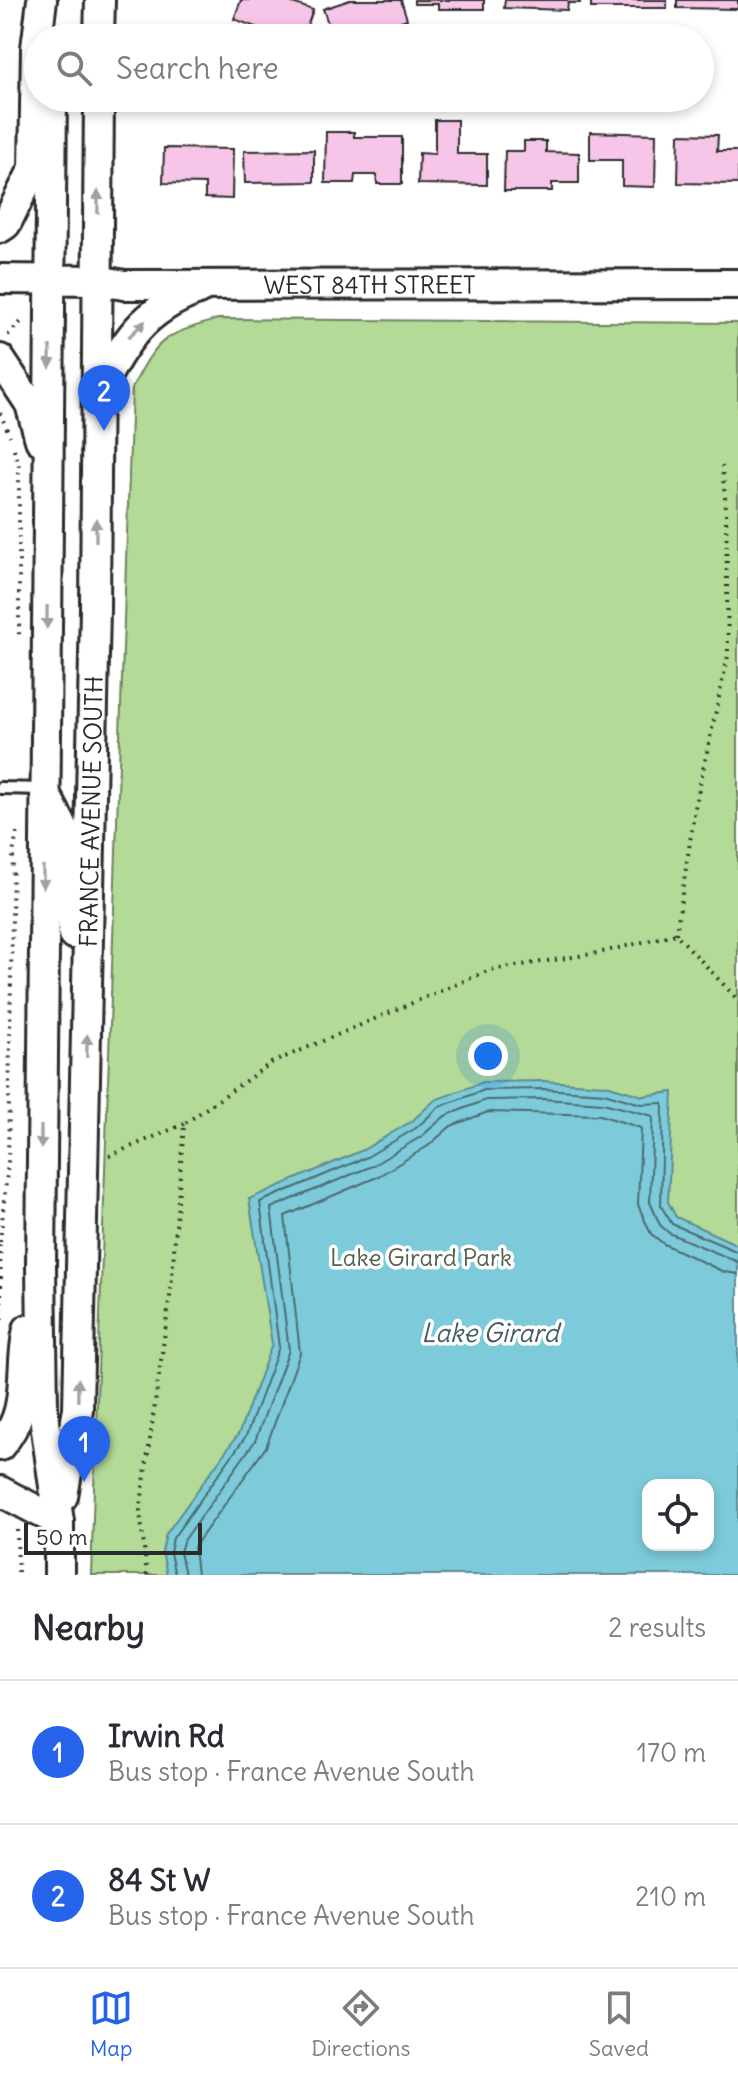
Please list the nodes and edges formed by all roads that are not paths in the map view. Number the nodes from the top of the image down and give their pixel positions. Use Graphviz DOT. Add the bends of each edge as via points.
graph roads {
  1 [pos="42,0"];
  2 [pos="52,0"];
  3 [pos="100,0"];
  4 [pos="39,24"];
  5 [pos="52,24"];
  6 [pos="99,24"];
  7 [pos="35,112"];
  8 [pos="52,112"];
  9 [pos="99,112"];
  10 [pos="0,228"];
  11 [pos="0,279"];
  12 [pos="50,279"];
  13 [pos="98,280"];
  14 [pos="738,284"];
  15 [pos="210,285"];
  16 [pos="0,359"];
  17 [pos="97,395"];
  18 [pos="49,474"];
  19 [pos="0,788"];
  20 [pos="32,789"];
  21 [pos="89,967"];
  22 [pos="41,1266"];
  23 [pos="0,1446"];
  24 [pos="0,1491"];
  25 [pos="59,1522"];
  26 [pos="59,1575"];
  1 -- 4 [label="main road"];
  2 -- 5 [label="main road"];
  3 -- 6 [label="main road"];
  7 -- 10 [label="main road" via="34,168"];
  8 -- 12 [label="main road, FRANCE AVENUE SOUTH"];
  13 -- 9 [label="main road, FRANCE AVENUE SOUTH, one-way"];
  11 -- 12 [label="main road, WEST 84TH STREET"];
  12 -- 13 [label="main road, WEST 84TH STREET"];
  12 -- 18 [label="main road, FRANCE AVENUE SOUTH, one-way"];
  13 -- 15 [label="main road, WEST 84TH STREET"];
  13 -- 17 [label="main road, FRANCE AVENUE SOUTH"];
  14 -- 15 [label="main road, WEST 84TH STREET"];
  17 -- 15 [label="main road, one-way" via="135,328 173,299"];
  16 -- 18 [label="main road" via="30,404"];
  21 -- 17 [label="main road, FRANCE AVENUE SOUTH, one-way"];
  18 -- 20 [label="main road, FRANCE AVENUE SOUTH, one-way"];
  19 -- 20 [label="lane"];
  20 -- 21 [label="main road" via="65,831 73,934"];
  20 -- 22 [label="main road, FRANCE AVENUE SOUTH, one-way"];
  25 -- 21 [label="main road, FRANCE AVENUE SOUTH, one-way" via="78,1409"];
  22 -- 23 [label="main road" via="23,1353 22,1409 14,1431"];
  22 -- 25 [label="main road, FRANCE AVENUE SOUTH" via="43,1408"];
  24 -- 25 [label="main road"];
  25 -- 26 [label="main road, FRANCE AVENUE SOUTH"];
}
